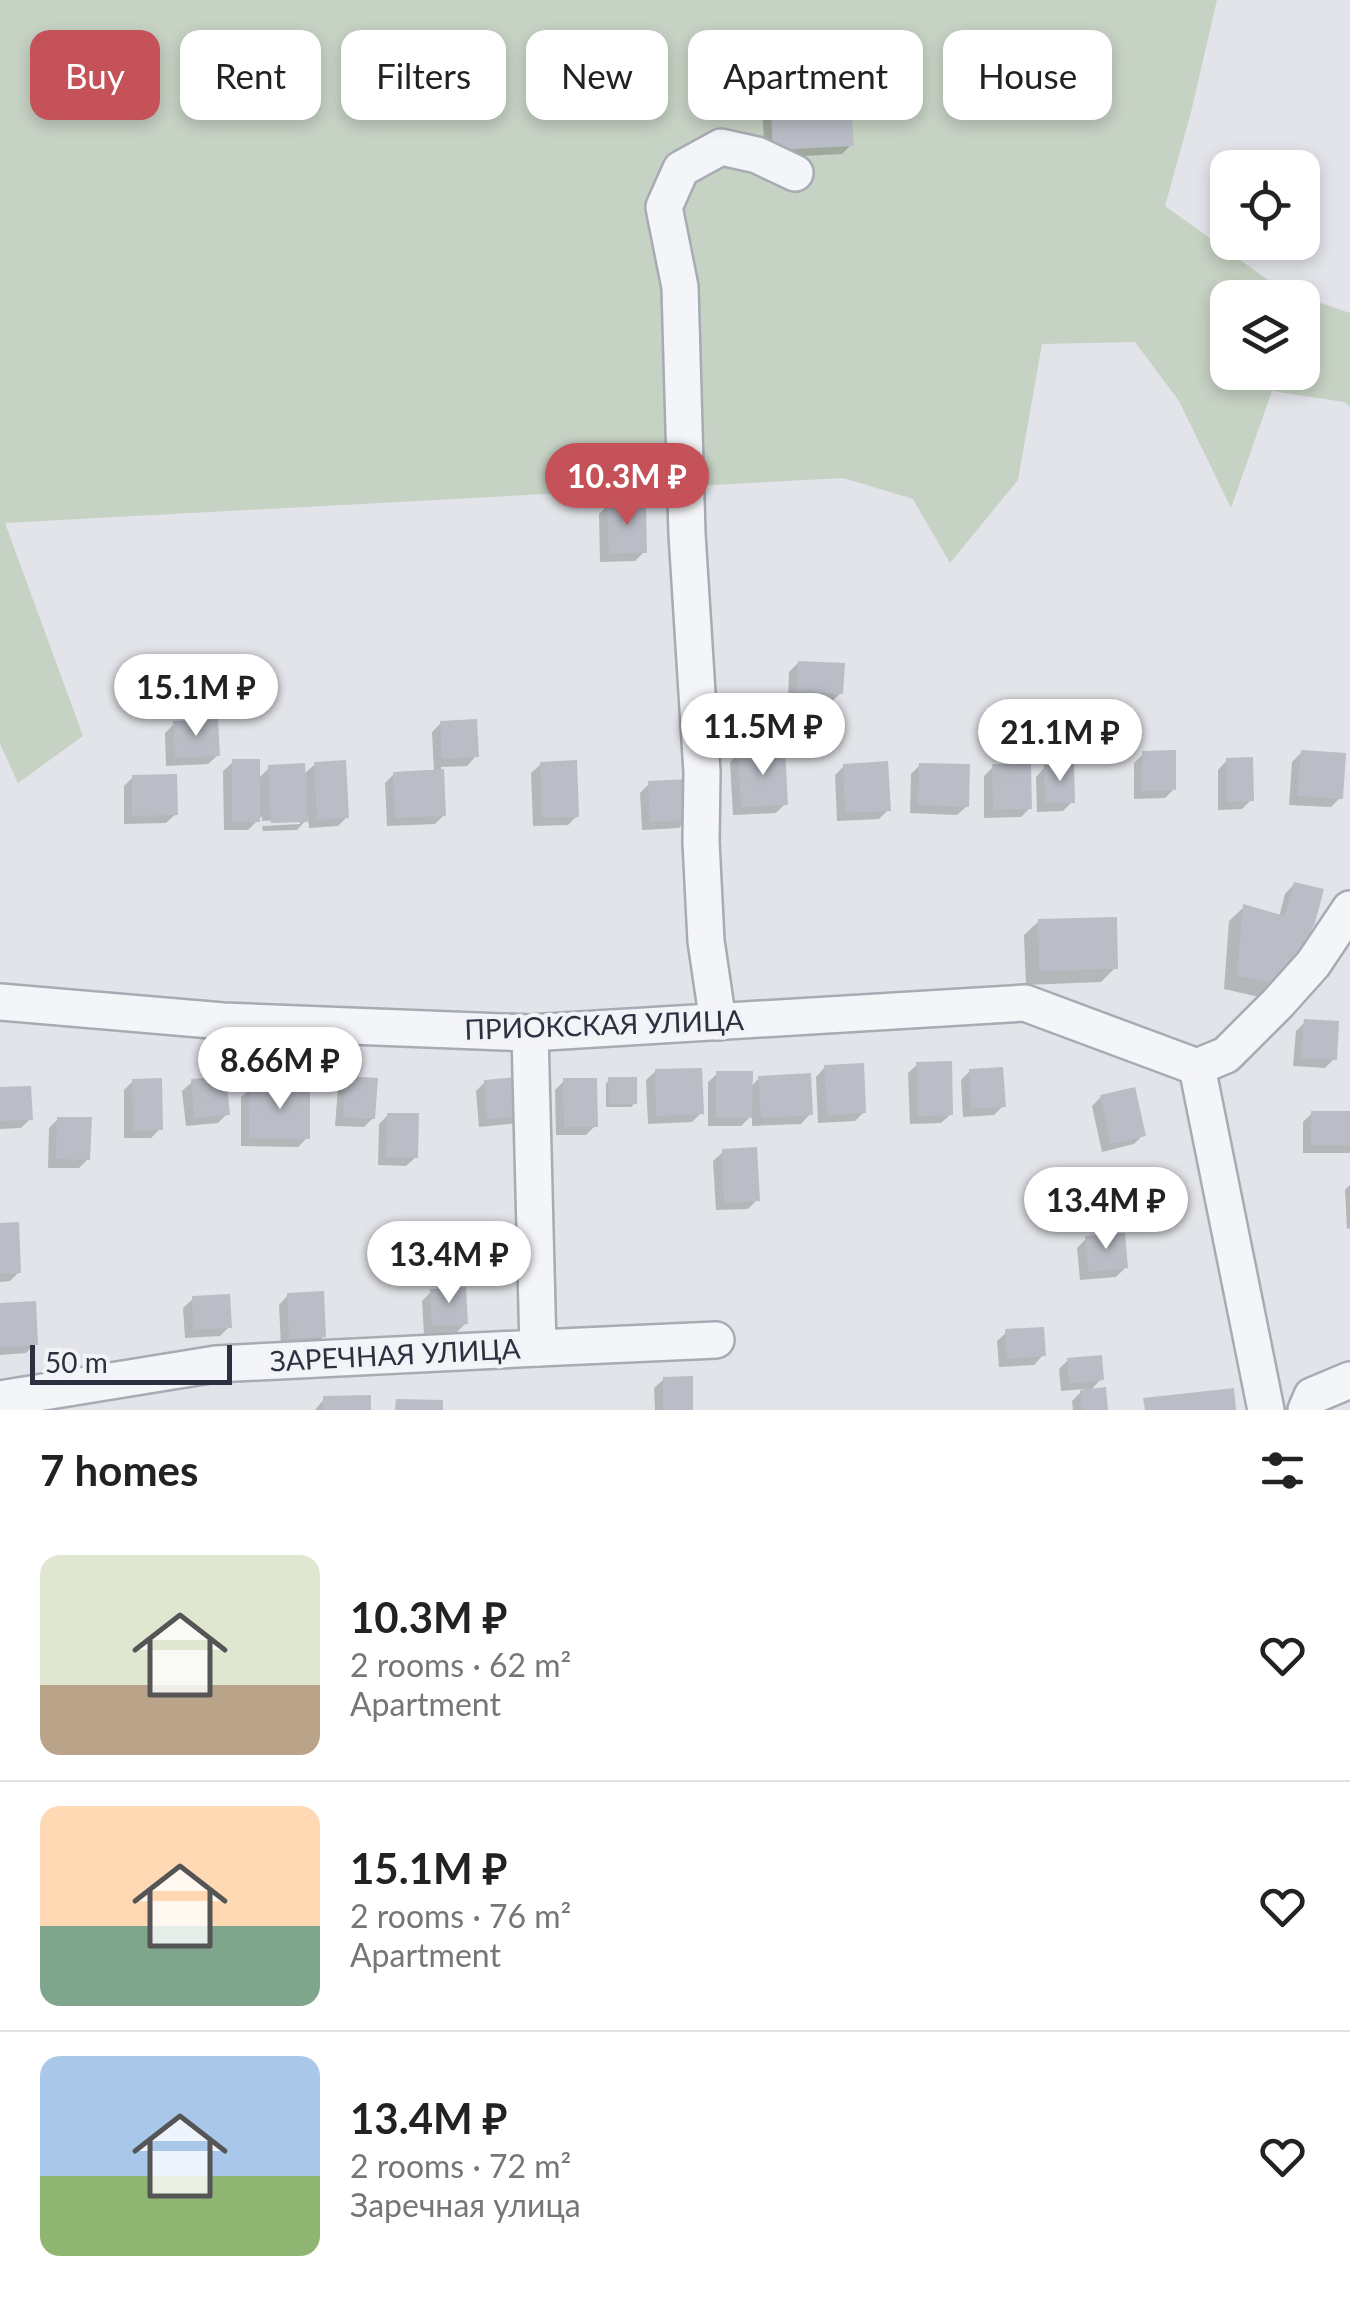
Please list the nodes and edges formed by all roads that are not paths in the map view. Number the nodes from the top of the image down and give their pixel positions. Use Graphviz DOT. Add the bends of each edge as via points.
graph roads {
  1 [pos="796,173"];
  2 [pos="1350,909"];
  3 [pos="0,1002"];
  4 [pos="718,1022"];
  5 [pos="530,1033"];
  6 [pos="1197,1067"];
  7 [pos="716,1340"];
  8 [pos="538,1348"];
  9 [pos="1350,1380"];
  10 [pos="0,1398"];
  11 [pos="1266,1410"];
  12 [pos="1306,1410"];
  1 -- 4 [label="street" via="721,147 681,169 664,206 680,287 705,921"];
  2 -- 6 [label="street" via="1278,1003 1226,1055"];
  3 -- 5 [label="street, ПРИОКСКАЯ УЛИЦА"];
  4 -- 5 [label="street, ПРИОКСКАЯ УЛИЦА"];
  4 -- 6 [label="street, ПРИОКСКАЯ УЛИЦА" via="1025,1003"];
  5 -- 8 [label="street, ЗАРЕЧНАЯ УЛИЦА"];
  6 -- 11 [label="street"];
  7 -- 8 [label="street"];
  8 -- 10 [label="street, ЗАРЕЧНАЯ УЛИЦА" via="216,1364"];
  9 -- 12 [label="street" via="1312,1396"];
}
